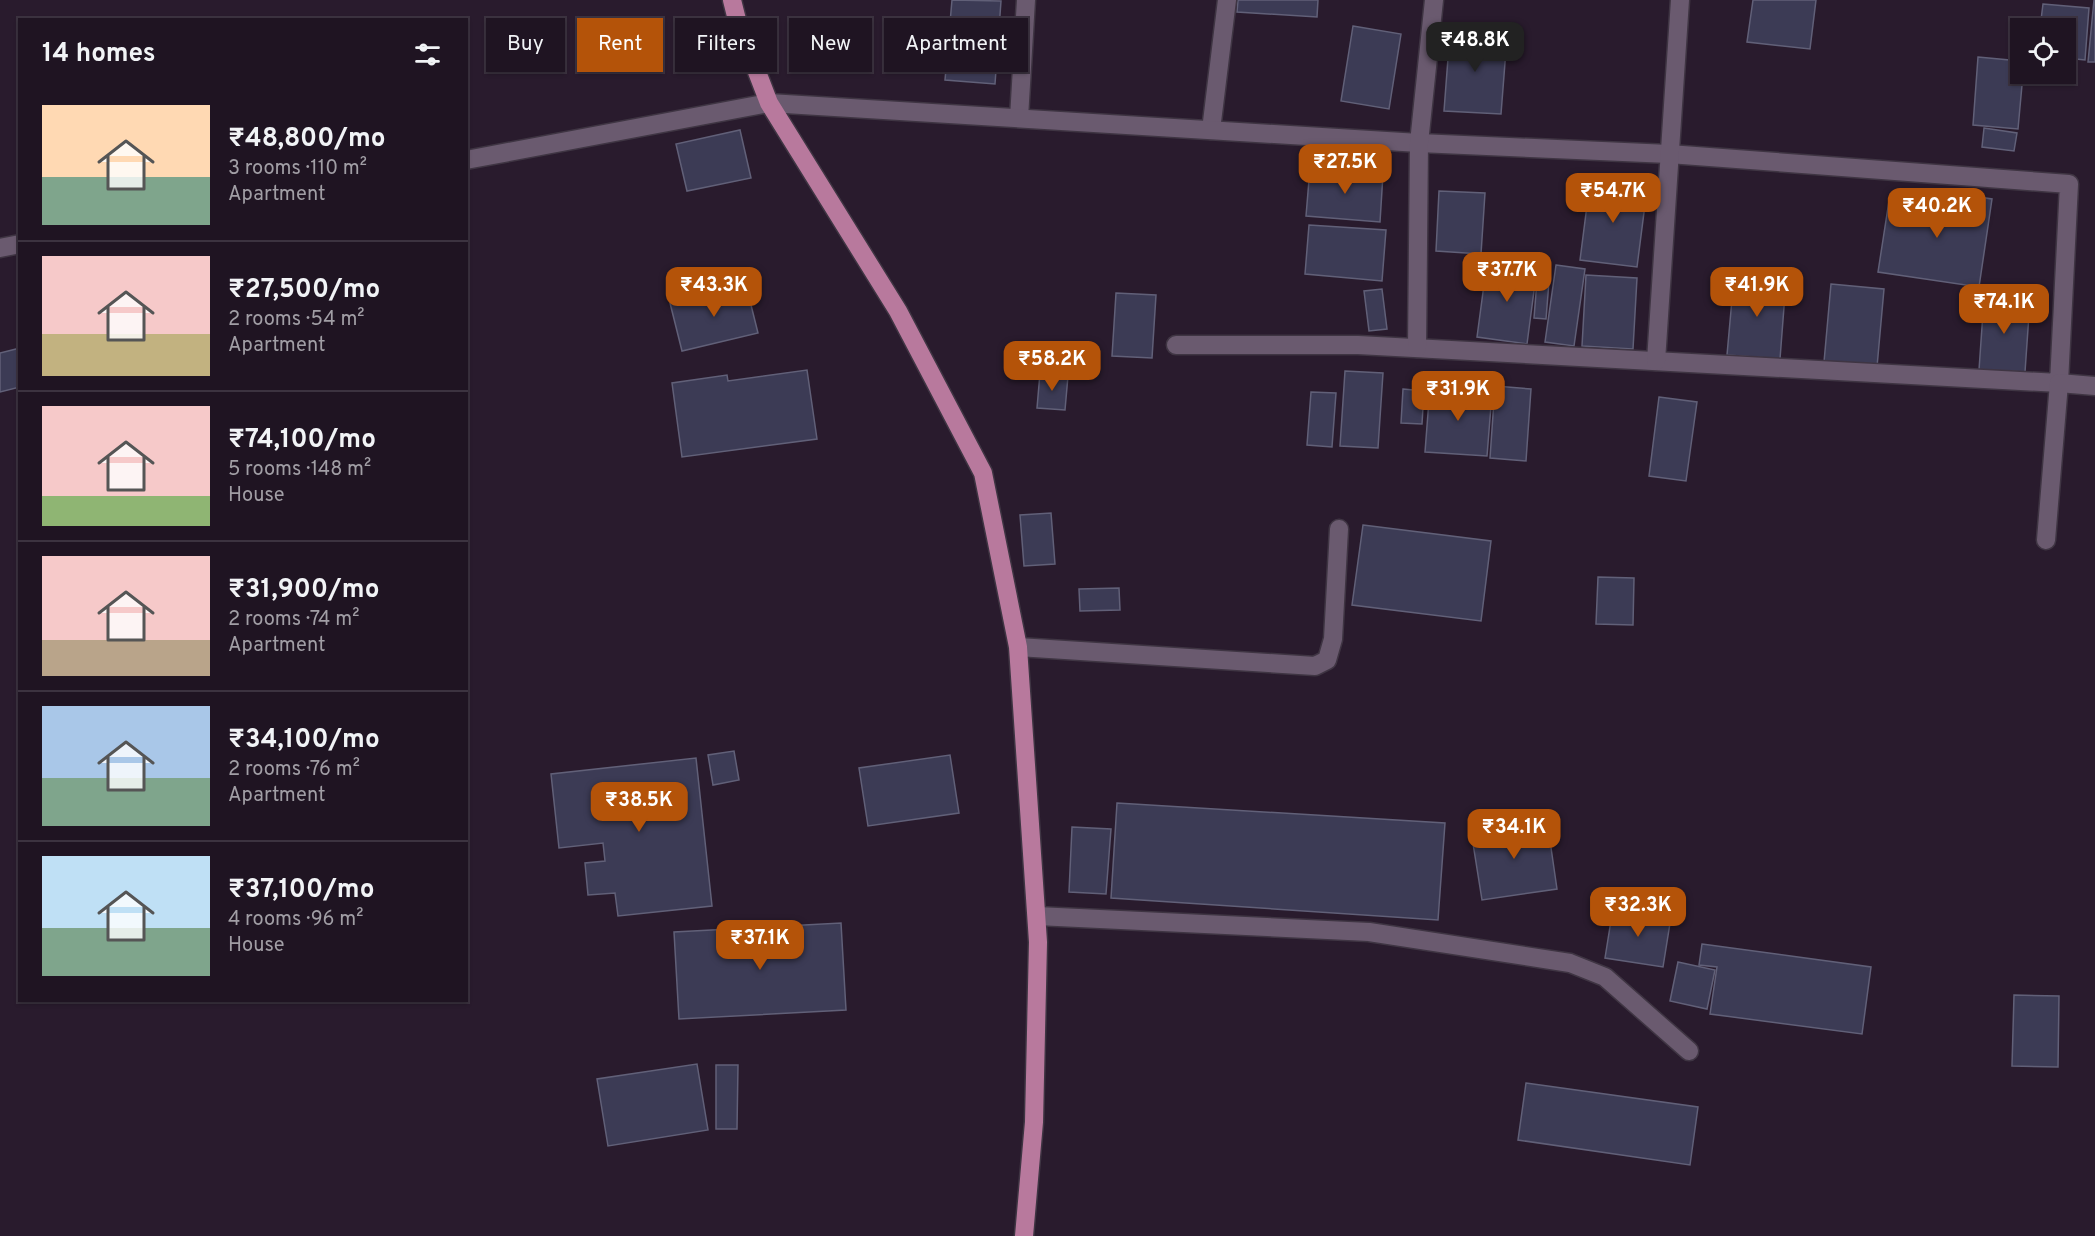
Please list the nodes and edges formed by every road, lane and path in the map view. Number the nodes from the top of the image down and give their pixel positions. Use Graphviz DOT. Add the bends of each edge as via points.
graph roads {
  1 [pos="732,0"];
  2 [pos="1026,0"];
  3 [pos="1227,0"];
  4 [pos="1434,0"];
  5 [pos="1680,0"];
  6 [pos="769,103"];
  7 [pos="1019,118"];
  8 [pos="1211,130"];
  9 [pos="1419,143"];
  10 [pos="1669,154"];
  11 [pos="468,160"];
  12 [pos="18,244"];
  13 [pos="0,248"];
  14 [pos="1176,345"];
  15 [pos="1417,348"];
  16 [pos="1656,361"];
  17 [pos="2059,383"];
  18 [pos="2095,386"];
  19 [pos="1339,529"];
  20 [pos="2046,540"];
  21 [pos="1018,647"];
  22 [pos="1036,916"];
  23 [pos="1689,1051"];
  24 [pos="1024,1236"];
  1 -- 6 [label="main road"];
  2 -- 7 [label="street"];
  3 -- 8 [label="street"];
  4 -- 9 [label="street"];
  5 -- 10 [label="street"];
  6 -- 7 [label="street"];
  6 -- 11 [label="street"];
  6 -- 21 [label="main road" via="898,311 983,473"];
  7 -- 8 [label="street"];
  8 -- 9 [label="street"];
  9 -- 10 [label="street"];
  9 -- 15 [label="street"];
  10 -- 16 [label="street"];
  10 -- 17 [label="street" via="2069,184"];
  12 -- 13 [label="street"];
  14 -- 15 [label="street"];
  15 -- 16 [label="street"];
  16 -- 17 [label="street"];
  17 -- 18 [label="street"];
  17 -- 20 [label="street"];
  19 -- 21 [label="street" via="1333,639 1326,660 1315,666"];
  21 -- 22 [label="main road"];
  22 -- 23 [label="street" via="1369,932 1570,963 1605,976"];
  22 -- 24 [label="main road" via="1034,1122"];
}
